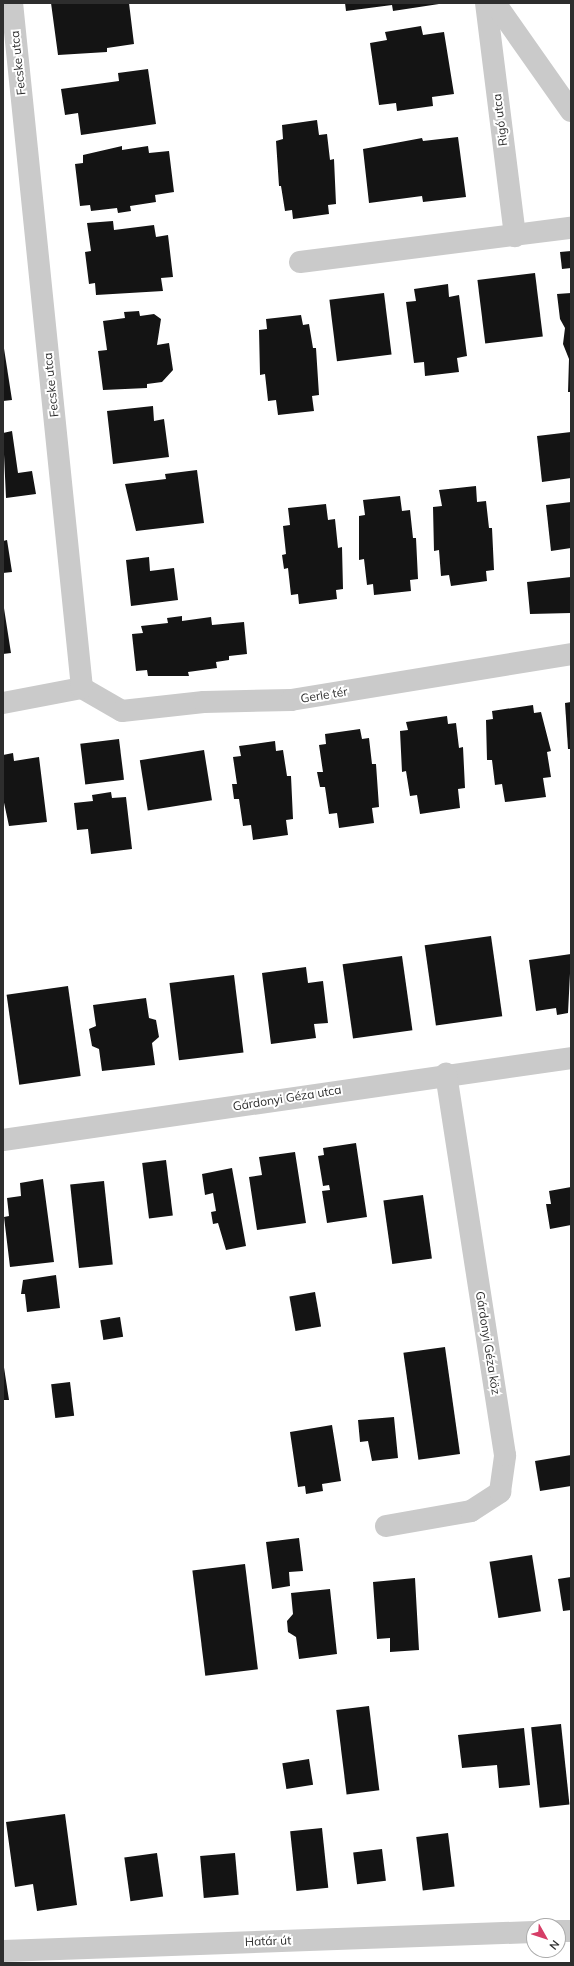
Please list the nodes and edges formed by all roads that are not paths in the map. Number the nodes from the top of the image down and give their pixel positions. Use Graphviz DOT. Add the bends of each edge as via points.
graph roads {
  1 [pos="12,3"];
  2 [pos="486,3"];
  3 [pos="495,3"];
  4 [pos="571,111"];
  5 [pos="571,228"];
  6 [pos="515,236"];
  7 [pos="300,262"];
  8 [pos="571,654"];
  9 [pos="82,688"];
  10 [pos="3,703"];
  11 [pos="571,1058"];
  12 [pos="446,1074"];
  13 [pos="3,1140"];
  14 [pos="386,1526"];
  15 [pos="526,1932"];
  16 [pos="3,1951"];
  1 -- 9 [label="street, Fecske utca"];
  2 -- 6 [label="street, Rigó utca"];
  3 -- 4 [label="street"];
  5 -- 6 [label="street"];
  6 -- 7 [label="street"];
  8 -- 9 [label="street, Gerle tér" via="291,700 204,702 122,711"];
  9 -- 10 [label="street"];
  11 -- 12 [label="street, Gárdonyi Géza utca"];
  12 -- 13 [label="street, Gárdonyi Géza utca"];
  12 -- 14 [label="street, Gárdonyi Géza köz" via="505,1455 500,1492 471,1511"];
  15 -- 16 [label="street, Határ út"];
}
